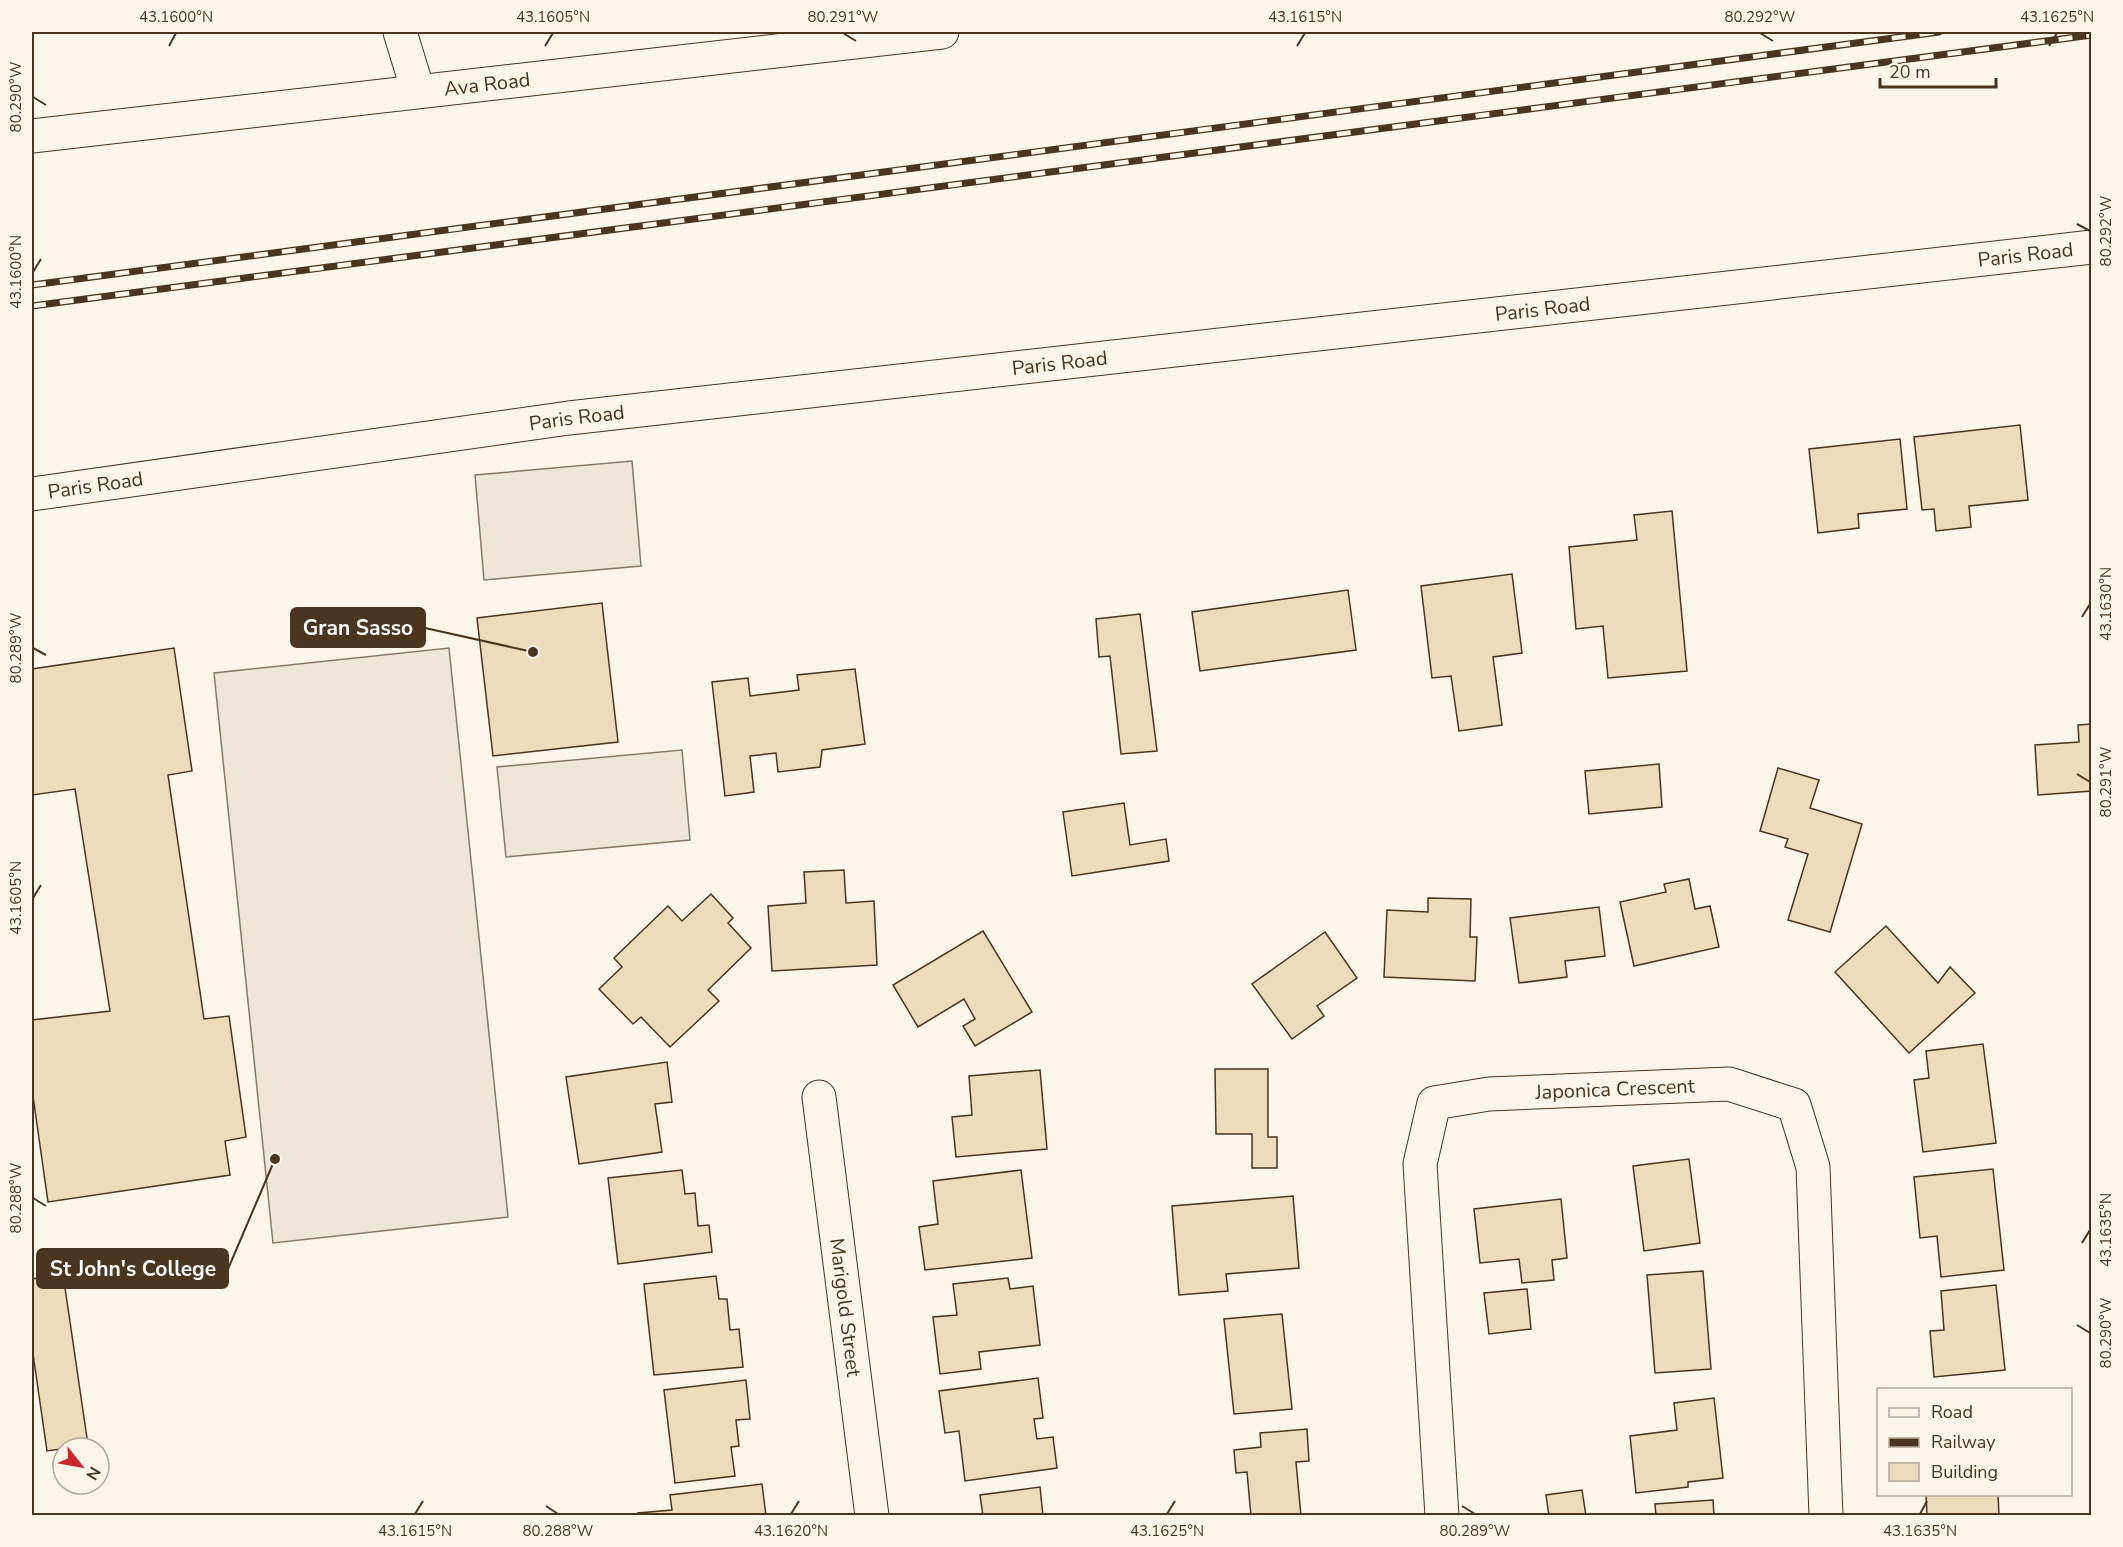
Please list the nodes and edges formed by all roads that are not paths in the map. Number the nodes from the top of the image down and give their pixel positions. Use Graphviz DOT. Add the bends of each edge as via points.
graph roads {
  1 [pos="400,32"];
  2 [pos="942,32"];
  3 [pos="418,92"];
  4 [pos="32,136"];
  5 [pos="2091,247"];
  6 [pos="32,494"];
  7 [pos="819,1097"];
  8 [pos="872,1515"];
  9 [pos="1442,1515"];
  10 [pos="1826,1515"];
  1 -- 3 [label="street"];
  2 -- 3 [label="street, Ava Road"];
  3 -- 4 [label="street, Ava Road"];
  5 -- 6 [label="street, Paris Road" via="569,418"];
  7 -- 8 [label="street, Marigold Street"];
  9 -- 10 [label="street, Japonica Crescent" via="1420,1164 1434,1104 1489,1094 1729,1084 1794,1105 1813,1167"];
}
